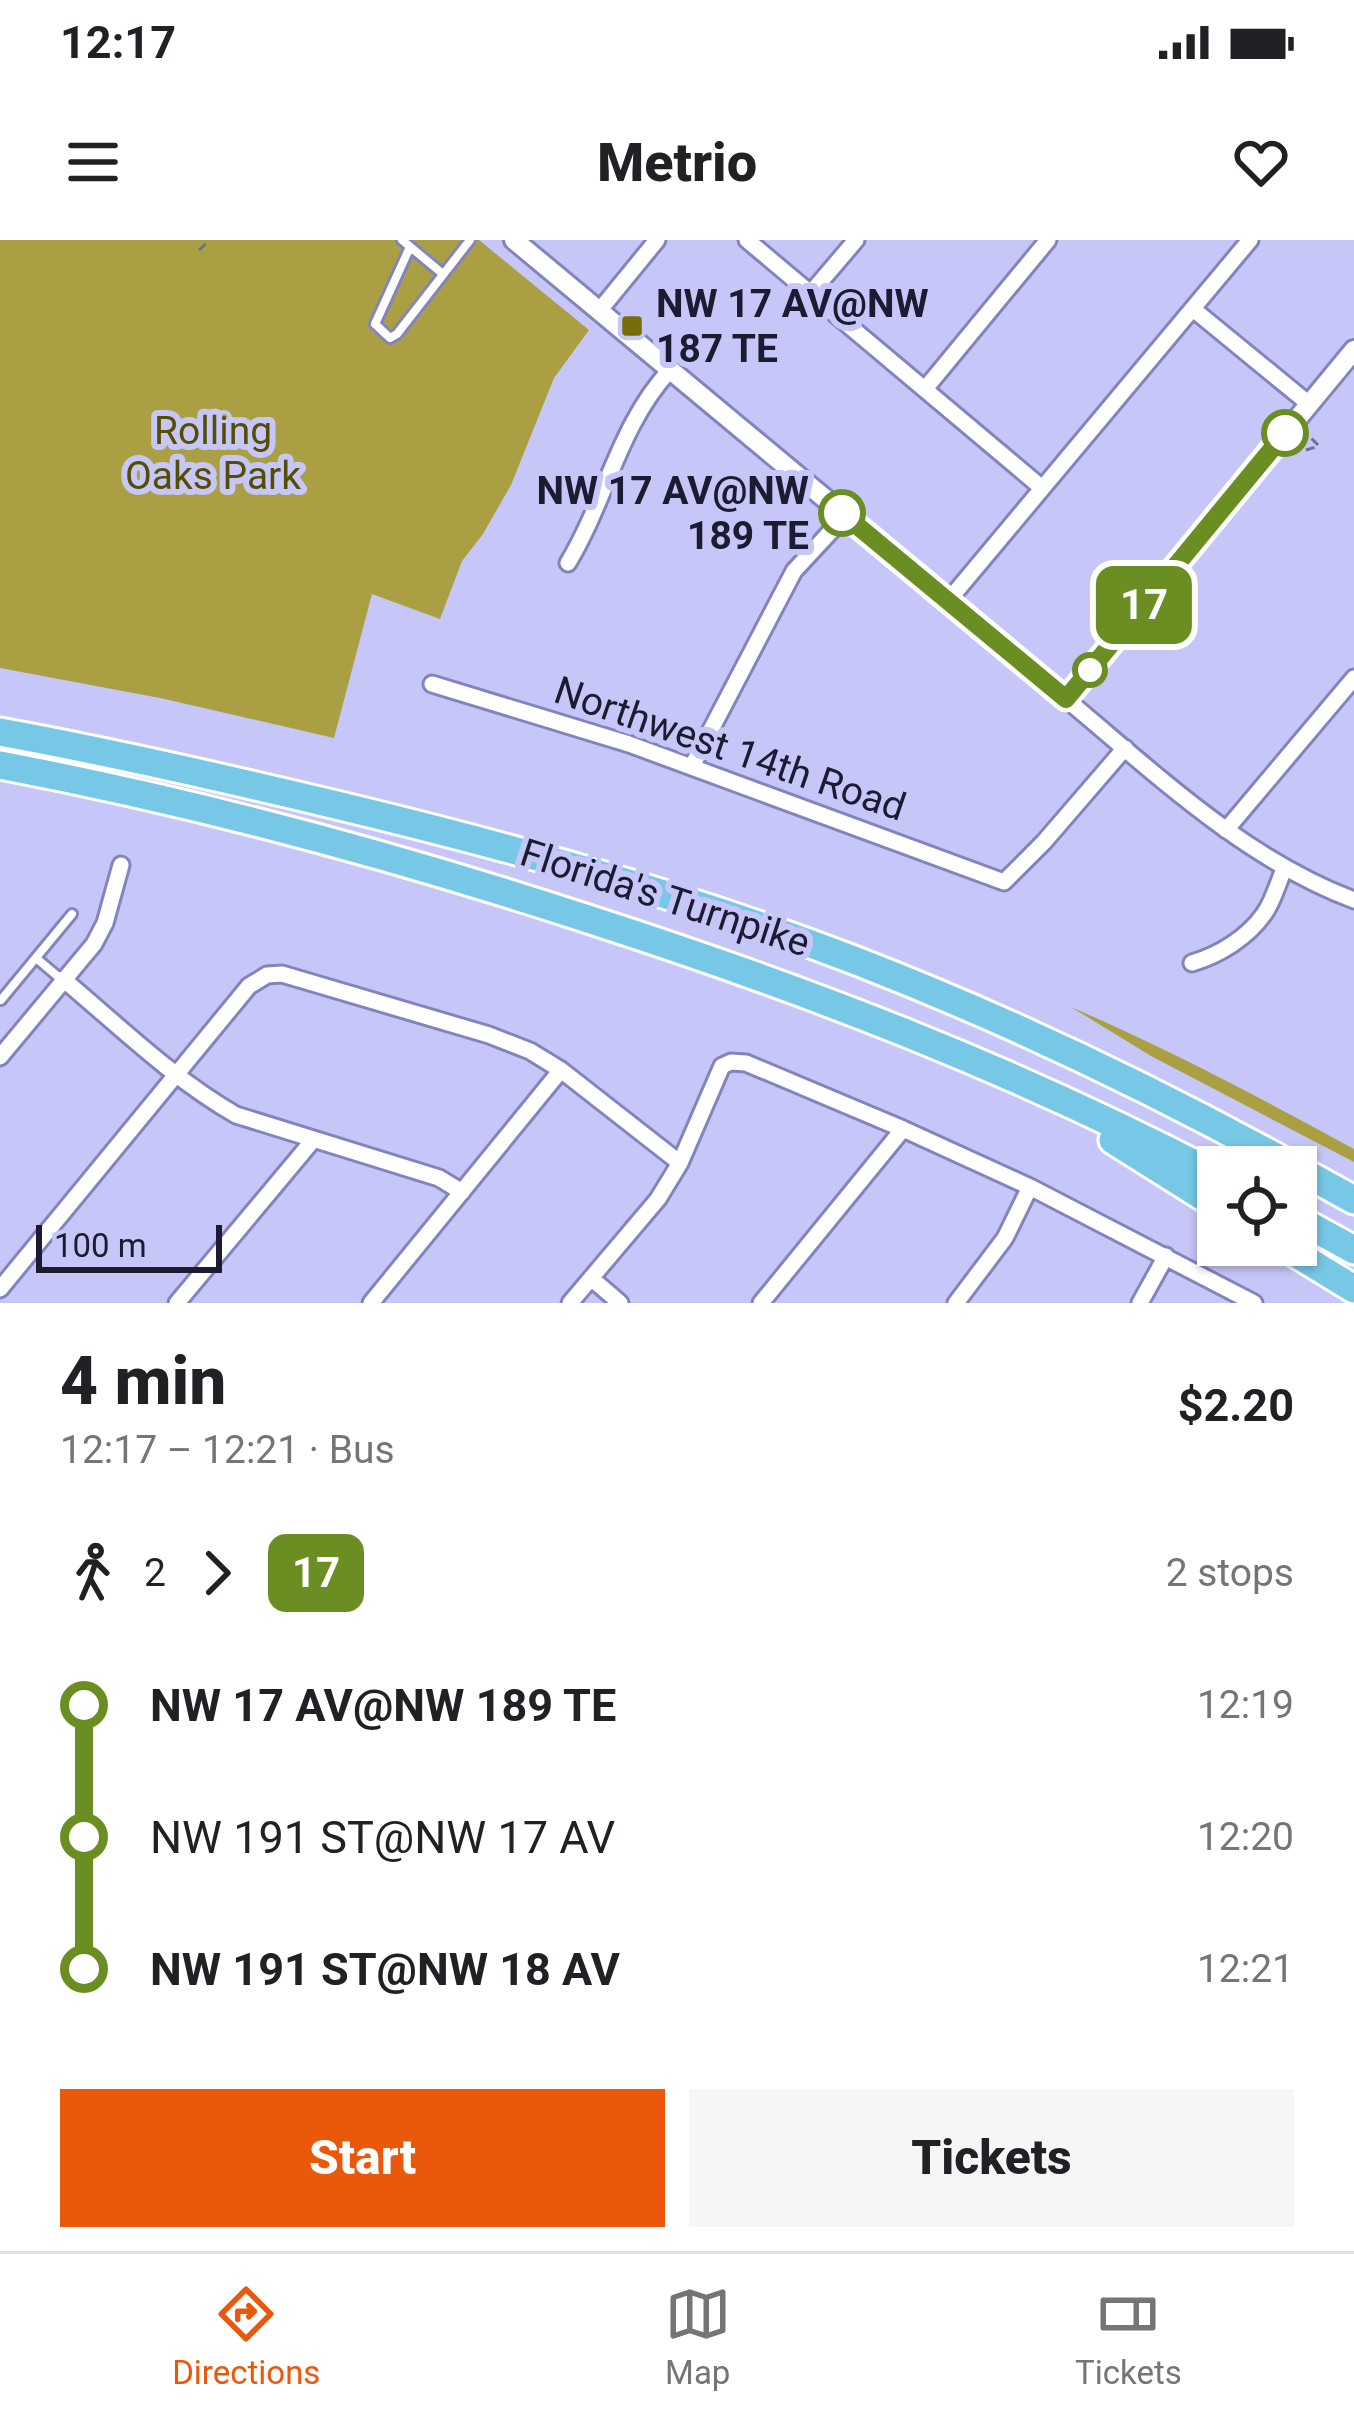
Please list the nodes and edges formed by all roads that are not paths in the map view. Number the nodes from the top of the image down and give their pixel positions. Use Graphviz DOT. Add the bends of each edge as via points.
graph roads {
  1 [pos="470,240"];
  2 [pos="514,240"];
  3 [pos="657,240"];
  4 [pos="747,240"];
  5 [pos="856,240"];
  6 [pos="1048,240"];
  7 [pos="1250,240"];
  8 [pos="406,244"];
  9 [pos="443,274"];
  10 [pos="810,294"];
  11 [pos="1192,309"];
  12 [pos="599,310"];
  13 [pos="1354,350"];
  14 [pos="670,370"];
  15 [pos="925,389"];
  16 [pos="1309,404"];
  17 [pos="1042,488"];
  18 [pos="845,516"];
  19 [pos="568,563"];
  20 [pos="948,601"];
  21 [pos="1354,678"];
  22 [pos="432,684"];
  23 [pos="1066,699"];
  24 [pos="0,732"];
  25 [pos="1125,748"];
  26 [pos="0,765"];
  27 [pos="692,766"];
  28 [pos="1226,830"];
  29 [pos="121,865"];
  30 [pos="1284,869"];
  31 [pos="1354,900"];
  32 [pos="72,914"];
  33 [pos="36,958"];
  34 [pos="1192,963"];
  35 [pos="63,980"];
  36 [pos="1,1000"];
  37 [pos="0,1057"];
  38 [pos="561,1070"];
  39 [pos="1008,1074"];
  40 [pos="177,1075"];
  41 [pos="903,1129"];
  42 [pos="314,1139"];
  43 [pos="1254,1146"];
  44 [pos="680,1163"];
  45 [pos="1197,1165"];
  46 [pos="1317,1179"];
  47 [pos="1030,1186"];
  48 [pos="462,1192"];
  49 [pos="1197,1193"];
  50 [pos="1354,1200"];
  51 [pos="1317,1230"];
  52 [pos="1354,1250"];
  53 [pos="1166,1256"];
  54 [pos="1316,1266"];
  55 [pos="591,1278"];
  56 [pos="0,1289"];
  57 [pos="1354,1289"];
  58 [pos="178,1303"];
  59 [pos="371,1303"];
  60 [pos="570,1303"];
  61 [pos="620,1303"];
  62 [pos="761,1303"];
  63 [pos="956,1303"];
  64 [pos="1140,1303"];
  65 [pos="1254,1303"];
  1 -- 9 [label="lane"];
  2 -- 12 [label="street"];
  3 -- 12 [label="street"];
  4 -- 10 [label="street"];
  5 -- 10 [label="street"];
  6 -- 15 [label="street"];
  7 -- 11 [label="street"];
  8 -- 9 [label="lane"];
  8 -- 9 [label="lane" via="374,324 390,338"];
  10 -- 15 [label="street"];
  11 -- 16 [label="street"];
  11 -- 17 [label="street"];
  12 -- 14 [label="street"];
  13 -- 16 [label="street"];
  14 -- 18 [label="street"];
  14 -- 19 [label="street" via="629,429"];
  15 -- 17 [label="street"];
  16 -- 23 [label="street"];
  17 -- 20 [label="street"];
  18 -- 20 [label="street"];
  18 -- 27 [label="street" via="794,571"];
  20 -- 23 [label="street"];
  21 -- 28 [label="street"];
  22 -- 27 [label="street, Northwest 14th Road"];
  23 -- 25 [label="street"];
  24 -- 43 [label="highway, Florida's Turnpike" via="424,826 710,908 967,1006"];
  25 -- 27 [label="street, Northwest 14th Road" via="1004,882"];
  25 -- 28 [label="street"];
  26 -- 39 [label="highway, Florida's Turnpike" via="255,821 532,901 803,991"];
  28 -- 30 [label="street"];
  29 -- 35 [label="street" via="106,923"];
  30 -- 31 [label="street"];
  30 -- 34 [label="street" via="1265,913 1244,935"];
  32 -- 33 [label="lane"];
  33 -- 35 [label="lane"];
  33 -- 36 [label="lane"];
  35 -- 37 [label="street"];
  35 -- 40 [label="street"];
  38 -- 40 [label="street" via="489,1035 282,974 249,986"];
  38 -- 44 [label="street"];
  38 -- 48 [label="street"];
  39 -- 45 [label="highway, Florida's Turnpike"];
  39 -- 49 [label="highway"];
  40 -- 42 [label="street" via="236,1114"];
  40 -- 56 [label="street"];
  41 -- 44 [label="street" via="731,1062 722,1066"];
  41 -- 47 [label="street"];
  41 -- 62 [label="street"];
  42 -- 48 [label="street"];
  42 -- 58 [label="street"];
  44 -- 55 [label="street"];
  46 -- 50 [label="highway, Florida's Turnpike"];
  47 -- 53 [label="street"];
  47 -- 63 [label="street" via="1006,1238"];
  48 -- 59 [label="street"];
  51 -- 52 [label="highway"];
  53 -- 64 [label="street"];
  53 -- 65 [label="street"];
  54 -- 57 [label="highway"];
  55 -- 60 [label="street"];
  55 -- 61 [label="street"];
}
